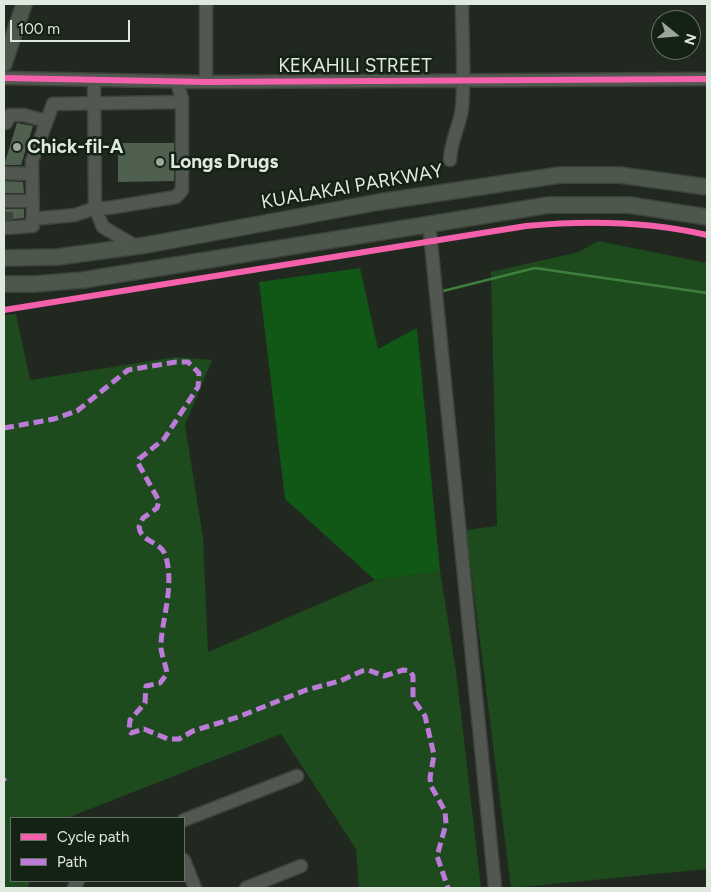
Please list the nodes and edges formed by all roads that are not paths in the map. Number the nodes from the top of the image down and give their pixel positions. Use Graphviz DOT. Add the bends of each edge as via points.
graph roads {
  1 [pos="24,4"];
  2 [pos="206,4"];
  3 [pos="462,4"];
  4 [pos="4,64"];
  5 [pos="4,78"];
  6 [pos="707,79"];
  7 [pos="94,80"];
  8 [pos="463,81"];
  9 [pos="177,82"];
  10 [pos="206,82"];
  11 [pos="94,102"];
  12 [pos="182,102"];
  13 [pos="46,121"];
  14 [pos="6,122"];
  15 [pos="450,160"];
  16 [pos="4,173"];
  17 [pos="32,174"];
  18 [pos="707,187"];
  19 [pos="32,201"];
  20 [pos="6,203"];
  21 [pos="95,208"];
  22 [pos="707,216"];
  23 [pos="32,219"];
  24 [pos="429,223"];
  25 [pos="6,227"];
  26 [pos="135,246"];
  27 [pos="4,258"];
  28 [pos="4,284"];
  29 [pos="297,776"];
  30 [pos="185,820"];
  31 [pos="185,863"];
  32 [pos="301,866"];
  33 [pos="495,886"];
  34 [pos="195,888"];
  35 [pos="246,888"];
  1 -- 4 [label="main road"];
  2 -- 10 [label="street"];
  3 -- 8 [label="street"];
  5 -- 7 [label="street, KEKAHILI STREET"];
  6 -- 8 [label="street, KEKAHILI STREET"];
  7 -- 9 [label="street, KEKAHILI STREET"];
  7 -- 11 [label="street"];
  8 -- 10 [label="street, KEKAHILI STREET"];
  8 -- 15 [label="street" via="460,119"];
  9 -- 10 [label="street, KEKAHILI STREET"];
  9 -- 12 [label="street"];
  11 -- 12 [label="street"];
  11 -- 13 [label="street" via="53,104"];
  11 -- 21 [label="street"];
  12 -- 21 [label="street" via="182,190 176,197"];
  13 -- 14 [label="street" via="16,114 10,115"];
  13 -- 17 [label="street" via="32,161"];
  16 -- 17 [label="street"];
  17 -- 19 [label="street"];
  18 -- 26 [label="main road, KUALAKAI PARKWAY" via="640,176 560,175 379,202"];
  19 -- 20 [label="street"];
  19 -- 23 [label="street"];
  21 -- 23 [label="street" via="75,215"];
  21 -- 26 [label="street" via="103,227"];
  22 -- 24 [label="main road" via="645,206 586,204 539,206"];
  23 -- 25 [label="street" via="33,226"];
  24 -- 28 [label="main road" via="83,280"];
  24 -- 33 [label="street"];
  26 -- 27 [label="main road, KUALAKAI PARKWAY" via="57,257"];
  29 -- 30 [label="street"];
  31 -- 34 [label="street"];
  32 -- 35 [label="street"];
}
